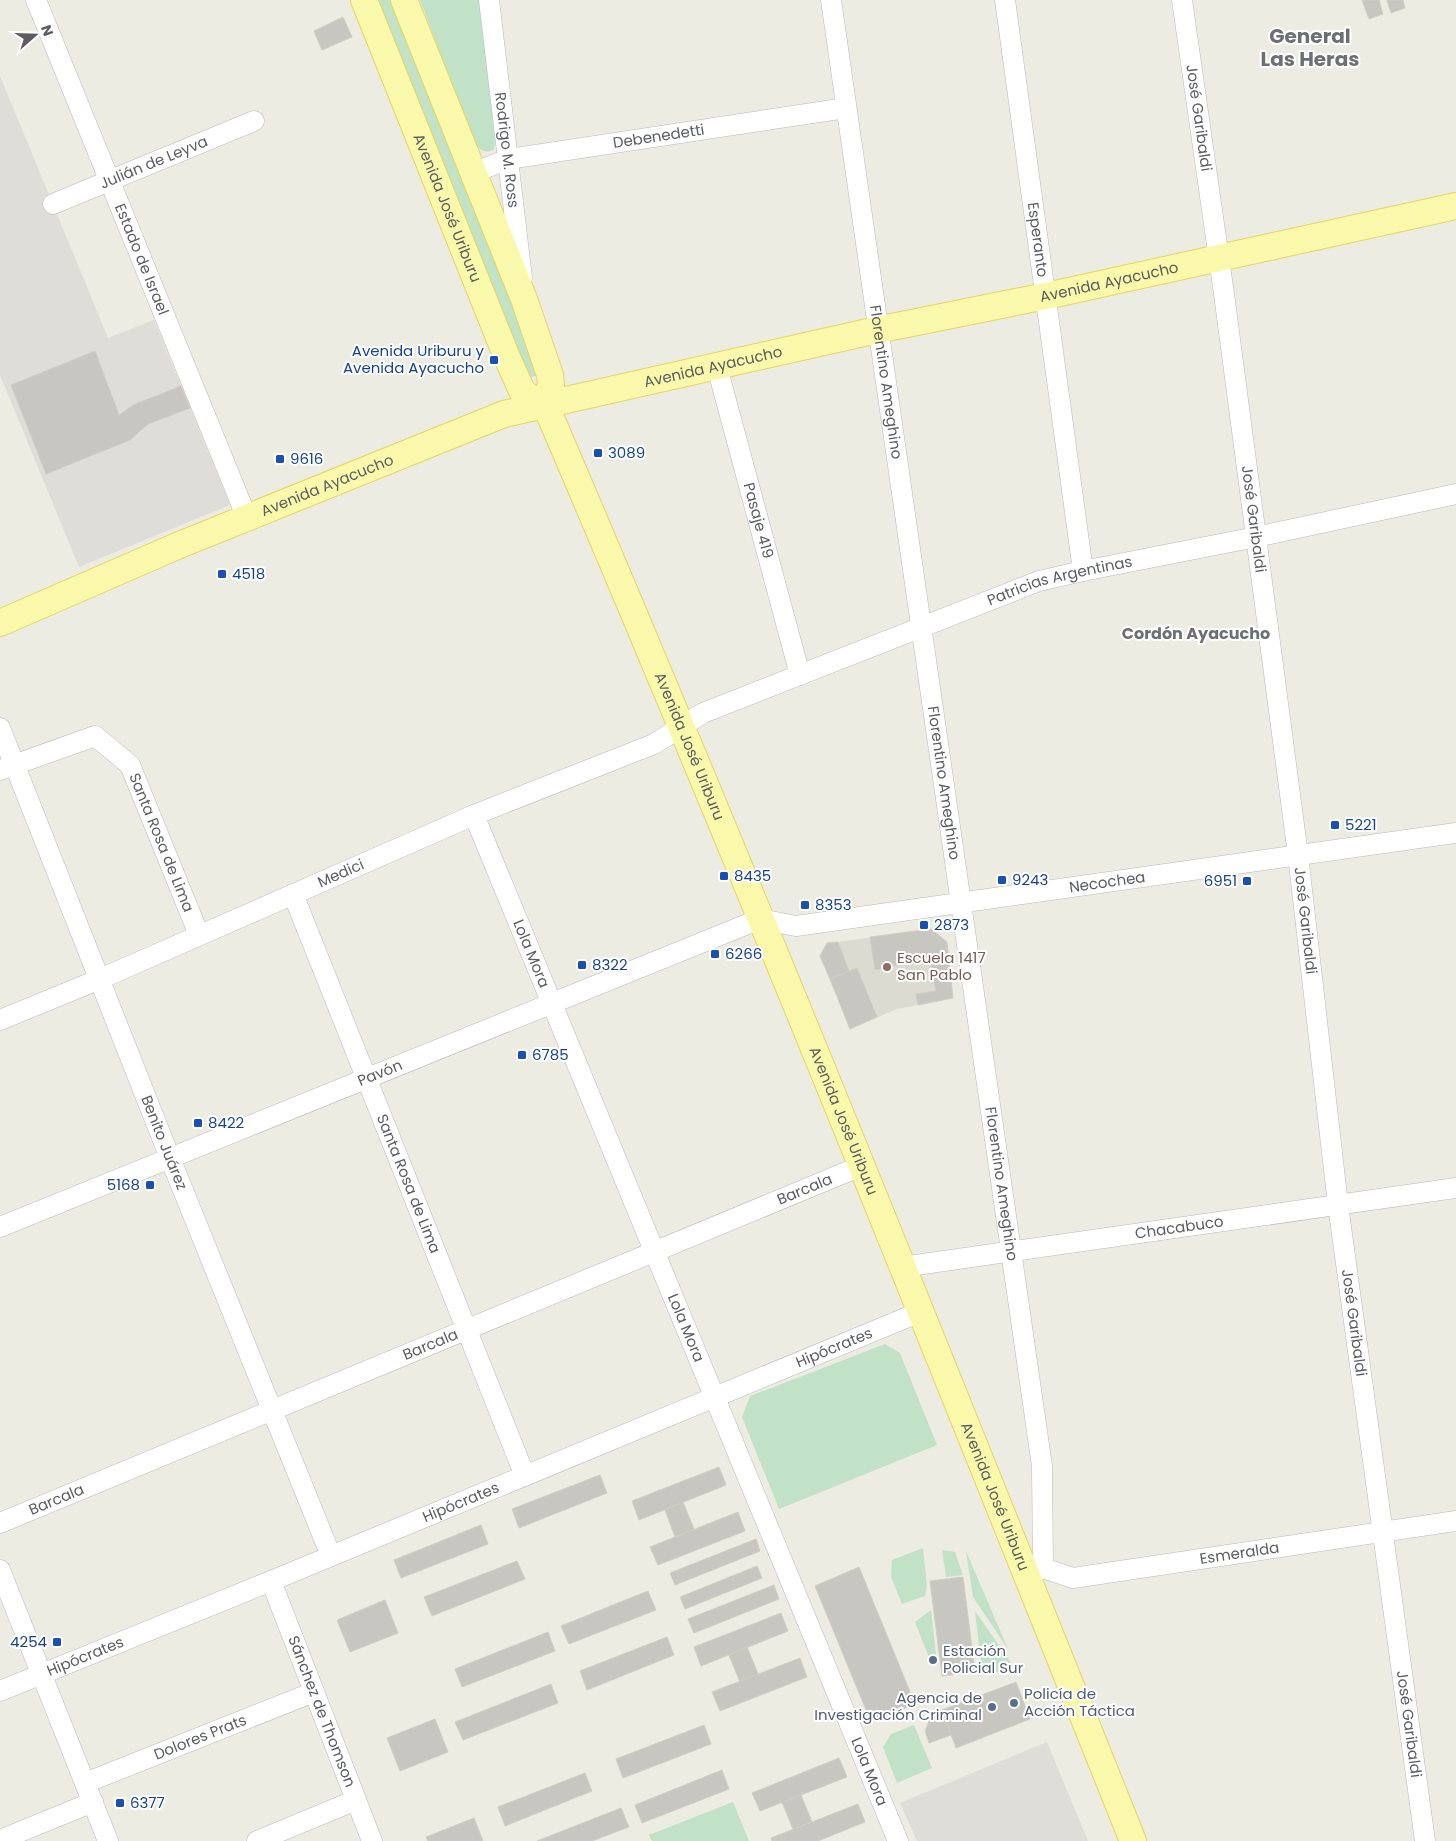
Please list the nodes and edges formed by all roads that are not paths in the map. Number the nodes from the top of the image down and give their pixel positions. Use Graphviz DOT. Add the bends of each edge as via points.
graph roads {
  1 [pos="36,0"];
  2 [pos="364,0"];
  3 [pos="404,0"];
  4 [pos="489,0"];
  5 [pos="831,0"];
  6 [pos="1005,0"];
  7 [pos="1182,0"];
  8 [pos="846,108"];
  9 [pos="254,121"];
  10 [pos="508,159"];
  11 [pos="473,172"];
  12 [pos="110,180"];
  13 [pos="53,204"];
  14 [pos="1456,206"];
  15 [pos="1219,258"];
  16 [pos="1046,296"];
  17 [pos="524,299"];
  18 [pos="877,330"];
  19 [pos="717,367"];
  20 [pos="550,403"];
  21 [pos="1456,494"];
  22 [pos="247,518"];
  23 [pos="1256,537"];
  24 [pos="1083,571"];
  25 [pos="0,623"];
  26 [pos="922,627"];
  27 [pos="800,675"];
  28 [pos="681,727"];
  29 [pos="0,728"];
  30 [pos="8,768"];
  31 [pos="474,815"];
  32 [pos="1456,833"];
  33 [pos="1298,855"];
  34 [pos="293,894"];
  35 [pos="960,903"];
  36 [pos="760,919"];
  37 [pos="198,935"];
  38 [pos="100,978"];
  39 [pos="552,1004"];
  40 [pos="0,1020"];
  41 [pos="367,1079"];
  42 [pos="170,1158"];
  43 [pos="861,1166"];
  44 [pos="1456,1188"];
  45 [pos="1338,1205"];
  46 [pos="0,1227"];
  47 [pos="1010,1251"];
  48 [pos="654,1252"];
  49 [pos="902,1267"];
  50 [pos="920,1312"];
  51 [pos="467,1329"];
  52 [pos="714,1397"];
  53 [pos="273,1410"];
  54 [pos="525,1476"];
  55 [pos="1456,1520"];
  56 [pos="0,1523"];
  57 [pos="1382,1531"];
  58 [pos="331,1556"];
  59 [pos="0,1570"];
  60 [pos="1035,1572"];
  61 [pos="271,1581"];
  62 [pos="42,1674"];
  63 [pos="0,1691"];
  64 [pos="314,1692"];
  65 [pos="85,1783"];
  66 [pos="356,1800"];
  67 [pos="93,1802"];
  68 [pos="0,1840"];
  69 [pos="108,1841"];
  70 [pos="257,1841"];
  71 [pos="372,1841"];
  72 [pos="898,1841"];
  73 [pos="1133,1841"];
  74 [pos="1425,1841"];
  1 -- 12 [label="street, Estado de Israel"];
  2 -- 20 [label="main road, Avenida José Uriburu" via="522,391"];
  3 -- 11 [label="main road"];
  4 -- 10 [label="street, Rodrigo M. Ross"];
  5 -- 8 [label="street, Florentino Ameghino"];
  6 -- 16 [label="street, Esperanto"];
  7 -- 15 [label="street, José Garibaldi"];
  8 -- 10 [label="street, Debenedetti"];
  8 -- 18 [label="street, Florentino Ameghino"];
  9 -- 12 [label="street, Julián de Leyva"];
  10 -- 11 [label="street, Debenedetti"];
  10 -- 17 [label="street, Rodrigo M. Ross"];
  11 -- 17 [label="main road"];
  12 -- 13 [label="street, Julián de Leyva"];
  12 -- 22 [label="street, Estado de Israel"];
  14 -- 15 [label="main road, Avenida Ayacucho"];
  15 -- 16 [label="main road, Avenida Ayacucho"];
  15 -- 23 [label="street, José Garibaldi"];
  16 -- 18 [label="main road, Avenida Ayacucho"];
  16 -- 24 [label="street, Esperanto"];
  17 -- 20 [label="main road" via="550,375"];
  18 -- 19 [label="main road, Avenida Ayacucho"];
  18 -- 26 [label="street, Florentino Ameghino"];
  19 -- 20 [label="main road, Avenida Ayacucho"];
  19 -- 27 [label="street, Pasaje 419"];
  20 -- 22 [label="main road, Avenida Ayacucho" via="504,414"];
  20 -- 28 [label="main road, Avenida José Uriburu"];
  21 -- 23 [label="street, Patricias Argentinas"];
  22 -- 25 [label="main road, Avenida Ayacucho"];
  23 -- 24 [label="street, Patricias Argentinas"];
  23 -- 33 [label="street, José Garibaldi"];
  24 -- 26 [label="street, Patricias Argentinas" via="1039,581"];
  26 -- 27 [label="street, Patricias Argentinas"];
  26 -- 35 [label="street, Florentino Ameghino"];
  27 -- 28 [label="street, Patricias Argentinas" via="703,713"];
  28 -- 31 [label="street, Medici" via="654,744"];
  28 -- 36 [label="main road, Avenida José Uriburu"];
  29 -- 30 [label="street, Benito Juárez"];
  30 -- 37 [label="street, Santa Rosa de Lima" via="95,736 130,765"];
  30 -- 38 [label="street, Benito Juárez"];
  31 -- 34 [label="street, Medici"];
  31 -- 39 [label="street, Lola Mora"];
  32 -- 33 [label="street, Necochea"];
  33 -- 35 [label="street, Necochea"];
  33 -- 45 [label="street, José Garibaldi"];
  34 -- 37 [label="street, Medici"];
  34 -- 41 [label="street, Santa Rosa de Lima"];
  35 -- 36 [label="street, Necochea" via="796,926"];
  35 -- 47 [label="street, Florentino Ameghino"];
  36 -- 39 [label="street, Pavón"];
  36 -- 43 [label="main road, Avenida José Uriburu"];
  37 -- 38 [label="street, Medici"];
  38 -- 40 [label="street, Medici"];
  38 -- 42 [label="street, Benito Juárez"];
  39 -- 41 [label="street, Pavón"];
  39 -- 48 [label="street, Lola Mora"];
  41 -- 42 [label="street, Pavón"];
  41 -- 51 [label="street, Santa Rosa de Lima"];
  42 -- 46 [label="street, Pavón"];
  42 -- 53 [label="street, Benito Juárez"];
  43 -- 48 [label="street, Barcala"];
  43 -- 49 [label="main road, Avenida José Uriburu"];
  44 -- 45 [label="street, Chacabuco"];
  45 -- 47 [label="street, Chacabuco"];
  45 -- 57 [label="street, José Garibaldi"];
  47 -- 49 [label="street, Chacabuco"];
  47 -- 60 [label="street, Florentino Ameghino" via="1042,1466"];
  48 -- 51 [label="street, Barcala"];
  48 -- 52 [label="street, Lola Mora"];
  49 -- 50 [label="main road, Avenida José Uriburu"];
  50 -- 52 [label="street, Hipócrates"];
  50 -- 60 [label="main road, Avenida José Uriburu"];
  51 -- 53 [label="street, Barcala"];
  51 -- 54 [label="street, Santa Rosa de Lima"];
  52 -- 54 [label="street, Hipócrates"];
  52 -- 72 [label="street, Lola Mora"];
  53 -- 56 [label="street, Barcala"];
  53 -- 58 [label="street, Benito Juárez"];
  54 -- 58 [label="street, Hipócrates"];
  55 -- 57 [label="street, Esmeralda"];
  57 -- 60 [label="street, Esmeralda" via="1073,1578"];
  57 -- 74 [label="street, José Garibaldi"];
  58 -- 61 [label="street, Hipócrates"];
  59 -- 62 [label="street"];
  60 -- 73 [label="main road, Avenida José Uriburu"];
  61 -- 62 [label="street, Hipócrates"];
  61 -- 64 [label="street, Sánchez de Thomson"];
  62 -- 63 [label="street, Hipócrates"];
  62 -- 65 [label="street"];
  64 -- 65 [label="street, Dolores Prats"];
  64 -- 66 [label="street, Sánchez de Thomson"];
  65 -- 67 [label="street"];
  66 -- 70 [label="street"];
  66 -- 71 [label="street, Sánchez de Thomson"];
  67 -- 68 [label="street"];
  67 -- 69 [label="street"];
}
